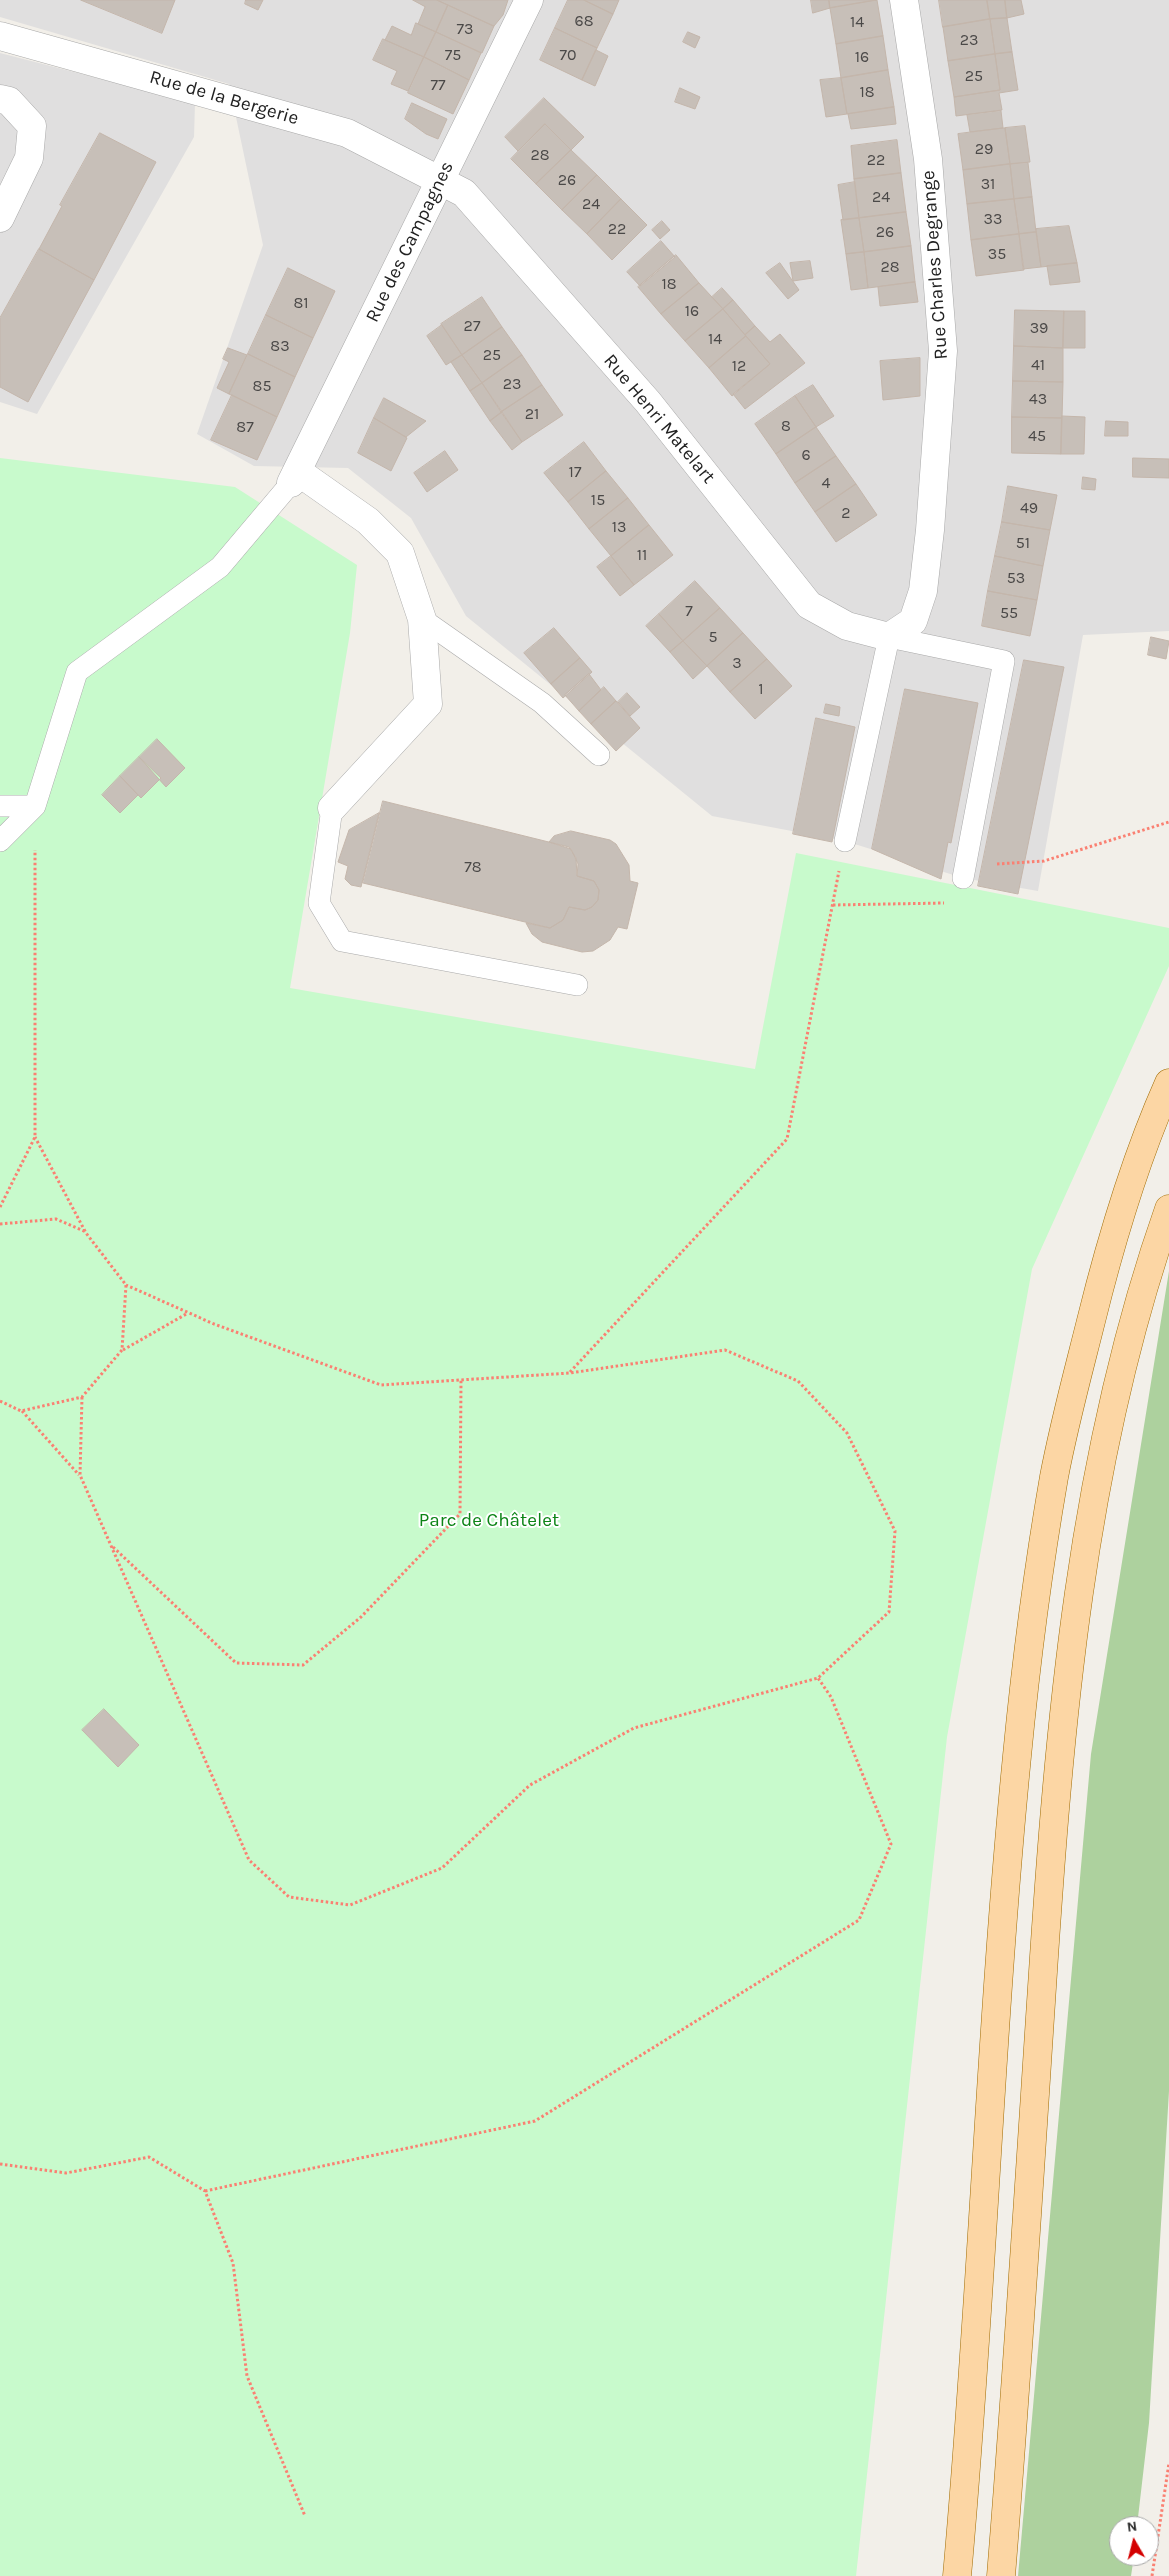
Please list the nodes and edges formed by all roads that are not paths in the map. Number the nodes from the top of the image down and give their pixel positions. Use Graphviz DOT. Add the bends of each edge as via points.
graph roads {
  1 [pos="529,0"];
  2 [pos="904,0"];
  3 [pos="0,36"];
  4 [pos="0,99"];
  5 [pos="441,181"];
  6 [pos="0,218"];
  7 [pos="294,477"];
  8 [pos="422,619"];
  9 [pos="889,638"];
  10 [pos="599,755"];
  11 [pos="0,806"];
  12 [pos="35,806"];
  13 [pos="332,808"];
  14 [pos="0,841"];
  15 [pos="845,841"];
  16 [pos="963,872"];
  17 [pos="577,985"];
  18 [pos="1169,1082"];
  19 [pos="1169,1209"];
  20 [pos="958,2576"];
  21 [pos="1001,2576"];
  1 -- 5 [label="street, Rue des Campagnes"];
  2 -- 9 [label="street, Rue Charles Degrange" via="928,159 943,351 923,591 913,621"];
  3 -- 5 [label="street, Rue de la Bergerie" via="347,133"];
  4 -- 6 [label="street" via="10,102 32,126 29,158"];
  5 -- 7 [label="street, Rue des Campagnes"];
  5 -- 9 [label="street, Rue Henri Matelart" via="464,193 648,402 809,605 847,626"];
  7 -- 8 [label="street" via="368,521 400,553"];
  7 -- 12 [label="lane" via="220,567 77,672"];
  8 -- 10 [label="lane" via="542,702"];
  8 -- 13 [label="street" via="428,704"];
  9 -- 15 [label="lane"];
  9 -- 16 [label="lane" via="1004,661"];
  11 -- 12 [label="lane"];
  12 -- 14 [label="lane"];
  13 -- 17 [label="lane" via="319,903 342,941"];
  18 -- 20 [label="main road" via="1139,1157 1116,1228 1072,1396 1055,1474 1027,1660 1000,1940"];
  19 -- 21 [label="main road" via="1114,1405 1082,1570 1070,1658 1048,1897"];
}
